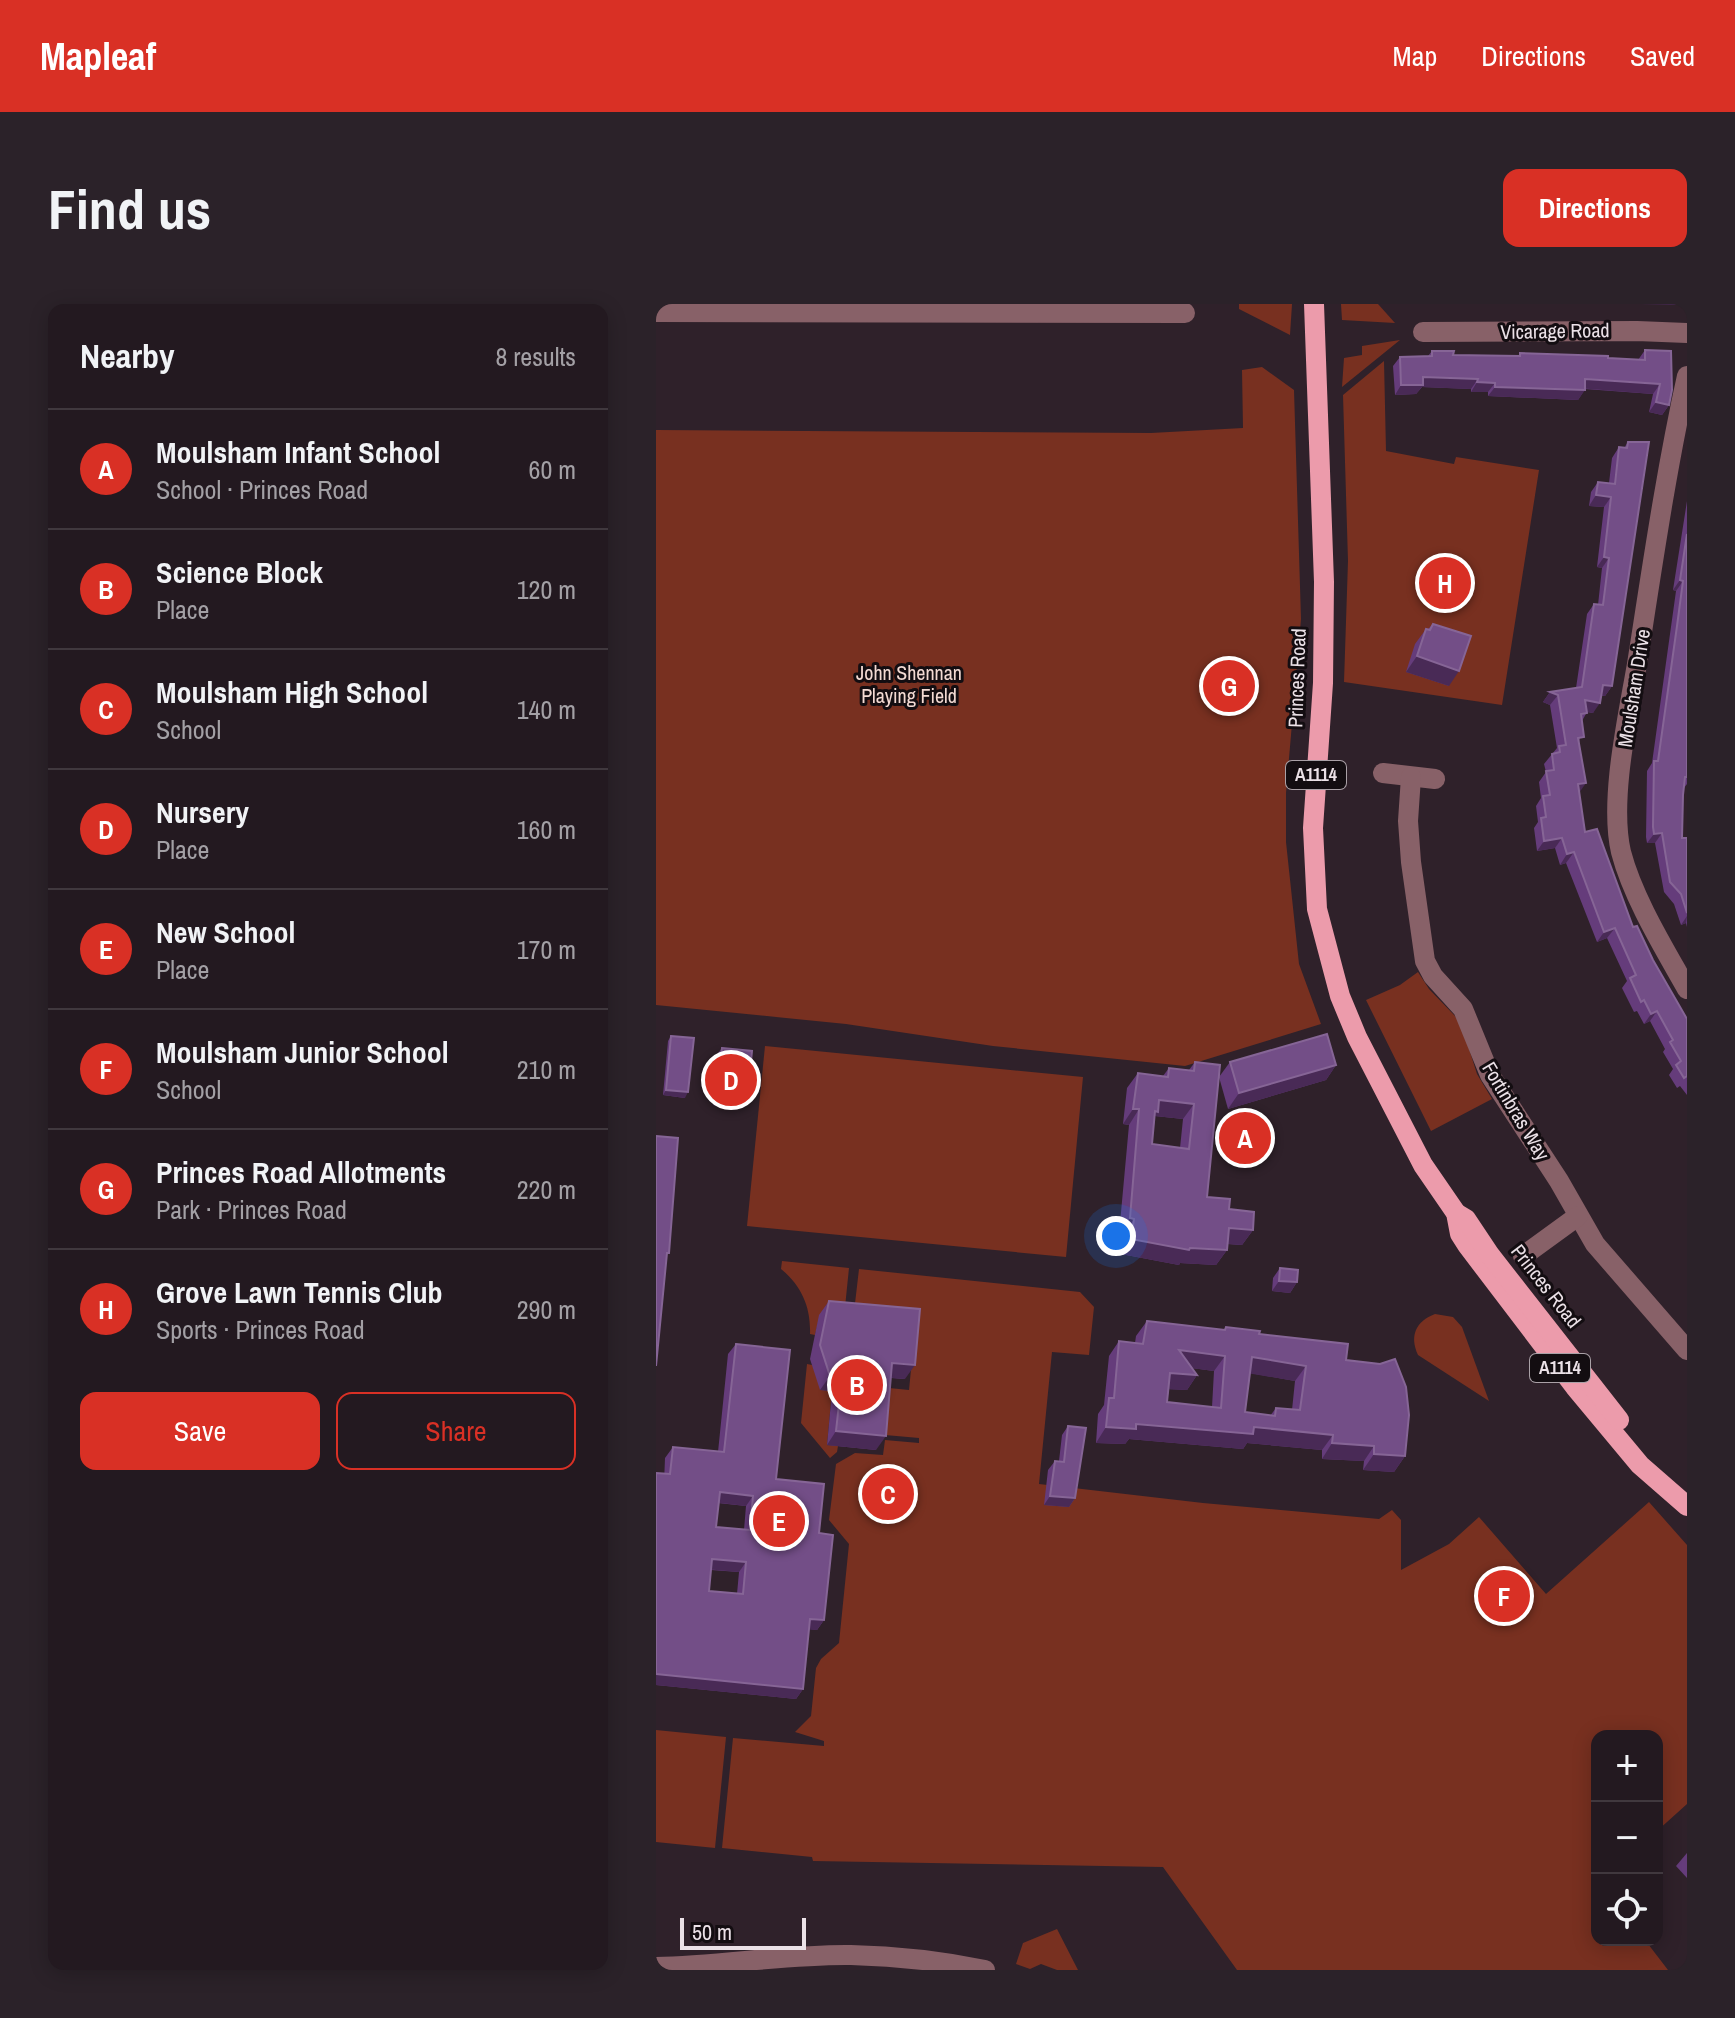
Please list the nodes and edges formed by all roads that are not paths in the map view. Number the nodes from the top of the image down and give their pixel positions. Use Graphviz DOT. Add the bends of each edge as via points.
graph roads {
  1 [pos="1314,304"];
  2 [pos="656,312"];
  3 [pos="1185,313"];
  4 [pos="1423,332"];
  5 [pos="1687,333"];
  6 [pos="1687,376"];
  7 [pos="1383,773"];
  8 [pos="1411,777"];
  9 [pos="1435,779"];
  10 [pos="1687,989"];
  11 [pos="1578,1216"];
  12 [pos="1523,1256"];
  13 [pos="1687,1350"];
  14 [pos="1687,1505"];
  15 [pos="763,1966"];
  16 [pos="656,1967"];
  17 [pos="985,1970"];
  1 -- 14 [label="main road, Princes Road / A1114" via="1324,582 1313,828 1317,909 1340,996 1423,1165 1456,1213 1467,1245 1640,1465"];
  2 -- 3 [label="street"];
  4 -- 5 [label="street, Vicarage Road"];
  6 -- 10 [label="street, Moulsham Drive" via="1630,704 1618,827 1632,879"];
  7 -- 8 [label="street"];
  8 -- 9 [label="street"];
  8 -- 11 [label="street, Fortinbras Way" via="1411,862 1425,961 1463,1009 1490,1075"];
  11 -- 12 [label="street"];
  11 -- 13 [label="street, Fortinbras Way" via="1613,1268"];
  15 -- 16 [label="street"];
  15 -- 17 [label="street" via="850,1955 938,1960"];
}
